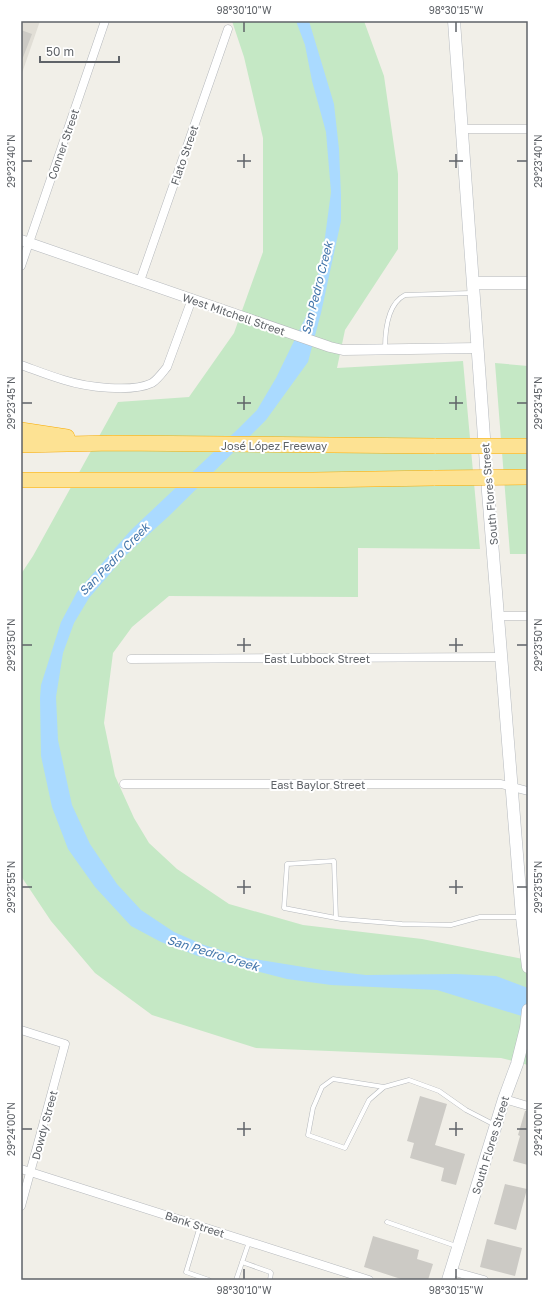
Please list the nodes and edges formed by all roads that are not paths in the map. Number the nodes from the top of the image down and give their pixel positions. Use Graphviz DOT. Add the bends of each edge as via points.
graph roads {
  1 [pos="105,21"];
  2 [pos="454,21"];
  3 [pos="228,29"];
  4 [pos="462,129"];
  5 [pos="528,129"];
  6 [pos="25,241"];
  7 [pos="21,266"];
  8 [pos="140,281"];
  9 [pos="528,283"];
  10 [pos="474,288"];
  11 [pos="192,299"];
  12 [pos="478,348"];
  13 [pos="385,349"];
  14 [pos="21,365"];
  15 [pos="21,430"];
  16 [pos="118,444"];
  17 [pos="21,445"];
  18 [pos="528,446"];
  19 [pos="528,477"];
  20 [pos="21,480"];
  21 [pos="72,480"];
  22 [pos="21,487"];
  23 [pos="499,616"];
  24 [pos="528,616"];
  25 [pos="502,657"];
  26 [pos="131,659"];
  27 [pos="124,784"];
  28 [pos="512,787"];
  29 [pos="528,791"];
  30 [pos="525,917"];
  31 [pos="336,918"];
  32 [pos="528,968"];
  33 [pos="528,1010"];
  34 [pos="21,1030"];
  35 [pos="384,1087"];
  36 [pos="504,1099"];
  37 [pos="528,1106"];
  38 [pos="496,1125"];
  39 [pos="21,1169"];
  40 [pos="31,1172"];
  41 [pos="21,1206"];
  42 [pos="387,1222"];
  43 [pos="200,1226"];
  44 [pos="249,1242"];
  45 [pos="459,1246"];
  46 [pos="242,1262"];
  47 [pos="450,1276"];
  48 [pos="209,1280"];
  49 [pos="236,1280"];
  50 [pos="270,1280"];
  51 [pos="369,1280"];
  52 [pos="484,1280"];
  1 -- 6 [label="street, Conner Street"];
  2 -- 4 [label="main road, South Flores Street"];
  3 -- 8 [label="street, Flato Street"];
  4 -- 5 [label="street"];
  4 -- 10 [label="main road, South Flores Street"];
  6 -- 7 [label="street, Conner Street"];
  6 -- 8 [label="street, West Mitchell Street"];
  8 -- 11 [label="street, West Mitchell Street"];
  9 -- 10 [label="main road"];
  10 -- 12 [label="main road, South Flores Street"];
  10 -- 13 [label="lane" via="401,297 392,308 385,336"];
  11 -- 13 [label="street, West Mitchell Street" via="330,347 343,350"];
  11 -- 14 [label="street" via="166,367 153,382 140,387 119,388 76,383"];
  12 -- 13 [label="street, West Mitchell Street"];
  12 -- 23 [label="main road, South Flores Street"];
  15 -- 16 [label="highway"];
  16 -- 17 [label="highway, José López Freeway"];
  16 -- 18 [label="highway, José López Freeway, bridge"];
  19 -- 21 [label="highway, bridge"];
  20 -- 21 [label="highway"];
  21 -- 22 [label="highway"];
  23 -- 24 [label="street"];
  23 -- 25 [label="main road, South Flores Street"];
  25 -- 26 [label="street, East Lubbock Street"];
  25 -- 28 [label="main road, South Flores Street"];
  27 -- 28 [label="street, East Baylor Street" via="501,784"];
  28 -- 29 [label="street, East Baylor Street"];
  28 -- 30 [label="main road, South Flores Street"];
  30 -- 31 [label="lane" via="480,917 451,925"];
  30 -- 32 [label="main road, South Flores Street"];
  31 -- 31 [label="lane" via="284,908 287,864 334,861"];
  33 -- 36 [label="main road, South Flores Street" via="517,1064"];
  34 -- 40 [label="street, Dowdy Street" via="65,1044"];
  35 -- 35 [label="lane" via="369,1100 345,1148 308,1135 312,1108 322,1087 333,1079"];
  35 -- 38 [label="lane" via="409,1080 439,1091 466,1110"];
  36 -- 37 [label="street"];
  36 -- 38 [label="main road, South Flores Street"];
  38 -- 45 [label="main road, South Flores Street"];
  39 -- 40 [label="street, Bank Street"];
  40 -- 41 [label="street, Dowdy Street"];
  40 -- 43 [label="street, Bank Street"];
  42 -- 45 [label="lane"];
  43 -- 44 [label="street, Bank Street"];
  43 -- 48 [label="lane" via="186,1272"];
  44 -- 46 [label="lane"];
  44 -- 51 [label="street, Bank Street"];
  45 -- 47 [label="main road, South Flores Street"];
  46 -- 49 [label="lane"];
  46 -- 50 [label="lane" via="270,1272"];
  47 -- 52 [label="street"];
}
